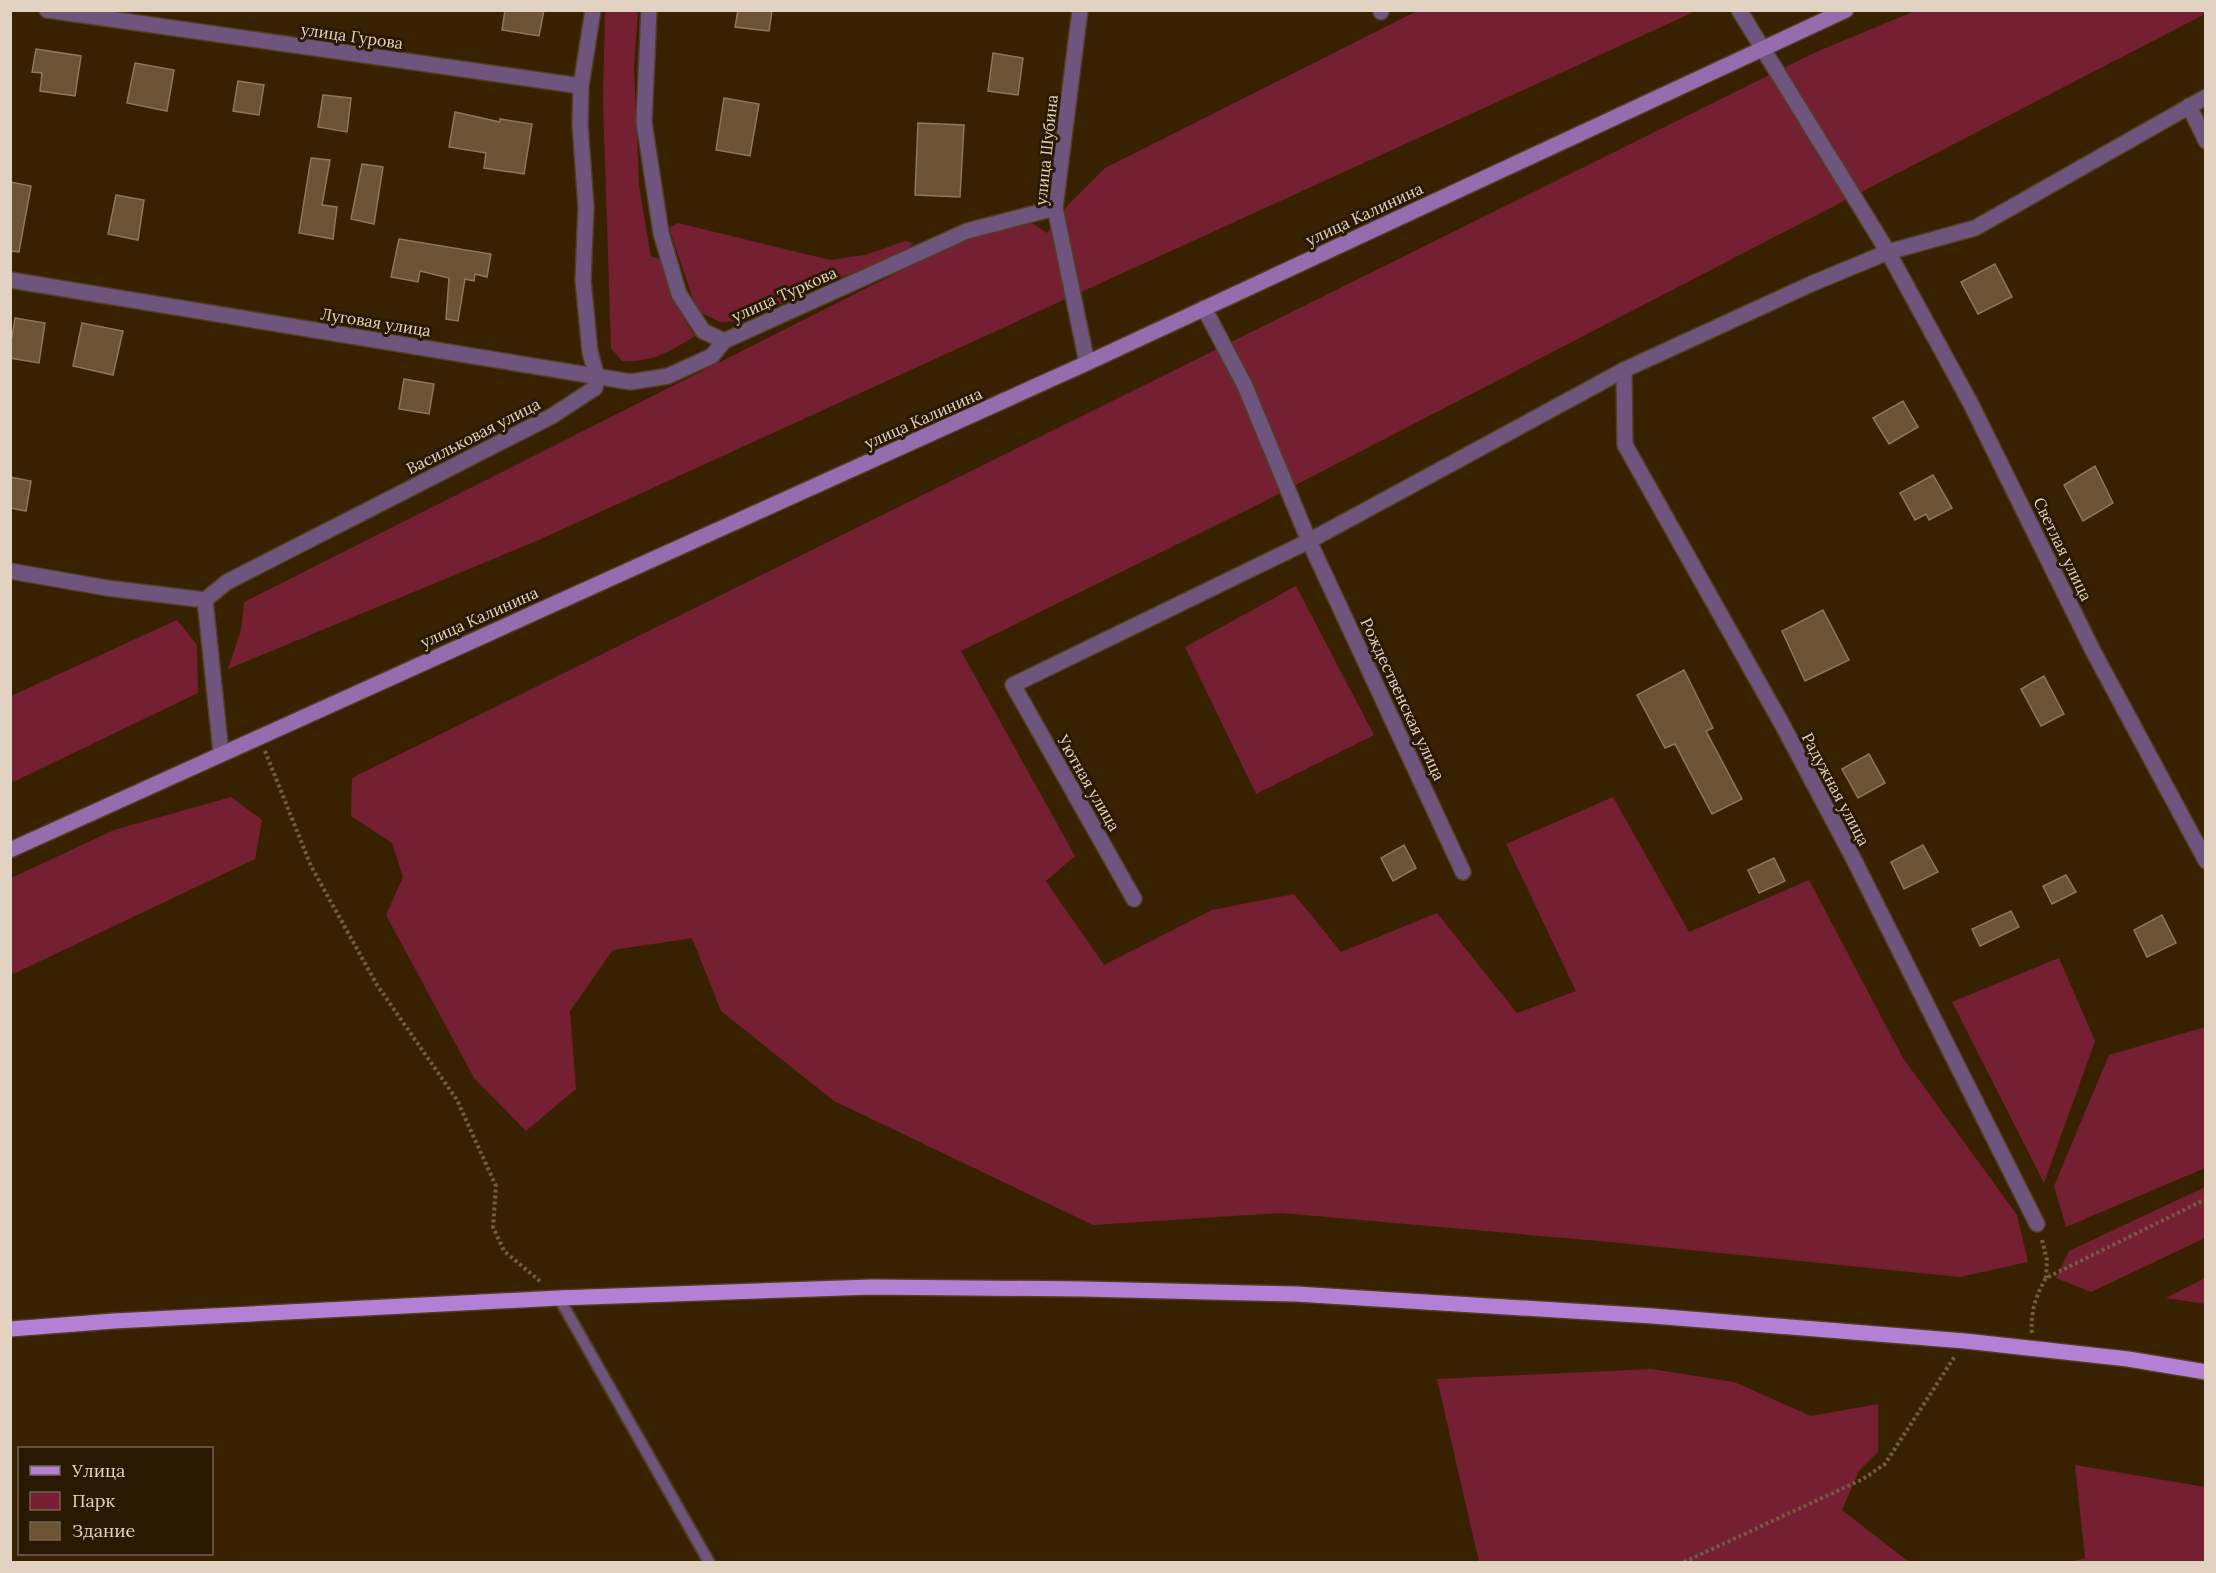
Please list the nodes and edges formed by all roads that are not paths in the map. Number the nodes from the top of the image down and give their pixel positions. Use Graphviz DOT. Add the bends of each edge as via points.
graph roads {
  1 [pos="47,10"];
  2 [pos="593,10"];
  3 [pos="649,10"];
  4 [pos="1080,10"];
  5 [pos="1738,10"];
  6 [pos="1846,10"];
  7 [pos="1761,48"];
  8 [pos="581,86"];
  9 [pos="2205,97"];
  10 [pos="2189,106"];
  11 [pos="2205,141"];
  12 [pos="1055,208"];
  13 [pos="1888,252"];
  14 [pos="10,280"];
  15 [pos="1204,308"];
  16 [pos="724,341"];
  17 [pos="1087,363"];
  18 [pos="1624,370"];
  19 [pos="597,377"];
  20 [pos="1309,541"];
  21 [pos="10,571"];
  22 [pos="205,600"];
  23 [pos="221,753"];
  24 [pos="10,850"];
  25 [pos="2205,861"];
  26 [pos="1463,872"];
  27 [pos="1134,898"];
  28 [pos="2037,1224"];
  29 [pos="558,1298"];
  30 [pos="10,1329"];
  31 [pos="2205,1372"];
  32 [pos="709,1563"];
  1 -- 8 [label="street, улица Гурова"];
  2 -- 8 [label="street"];
  3 -- 16 [label="street, улица Туркова" via="644,122 661,233 679,294 703,331"];
  4 -- 12 [label="street, улица Шубина"];
  5 -- 7 [label="street, Светлая улица"];
  6 -- 7 [label="main road, улица Калинина"];
  7 -- 13 [label="street, Светлая улица"];
  7 -- 15 [label="main road, улица Калинина"];
  8 -- 19 [label="street" via="586,207 583,280 590,352"];
  9 -- 10 [label="street"];
  10 -- 11 [label="street"];
  10 -- 13 [label="street" via="1975,228"];
  12 -- 16 [label="street, улица Туркова" via="967,231"];
  12 -- 17 [label="street, улица Шубина"];
  13 -- 18 [label="street"];
  13 -- 25 [label="street, Светлая улица" via="1971,404 2093,651"];
  14 -- 19 [label="street, Луговая улица"];
  15 -- 17 [label="main road, улица Калинина"];
  15 -- 20 [label="street, Рождественская улица" via="1245,386"];
  16 -- 19 [label="street, Луговая улица" via="712,356 668,376 631,382"];
  17 -- 23 [label="main road, улица Калинина"];
  18 -- 20 [label="street"];
  18 -- 28 [label="street, Радужная улица" via="1625,445 1782,724"];
  19 -- 22 [label="street, Васильковая улица" via="595,388 552,416 227,582"];
  20 -- 26 [label="street, Рождественская улица"];
  20 -- 27 [label="street, Уютная улица" via="1013,685"];
  21 -- 22 [label="street"];
  22 -- 23 [label="street"];
  23 -- 24 [label="main road, улица Калинина"];
  29 -- 30 [label="main road"];
  29 -- 31 [label="main road" via="872,1287 1273,1294 1653,1316 1965,1341 2128,1359"];
  29 -- 32 [label="lane"];
}
